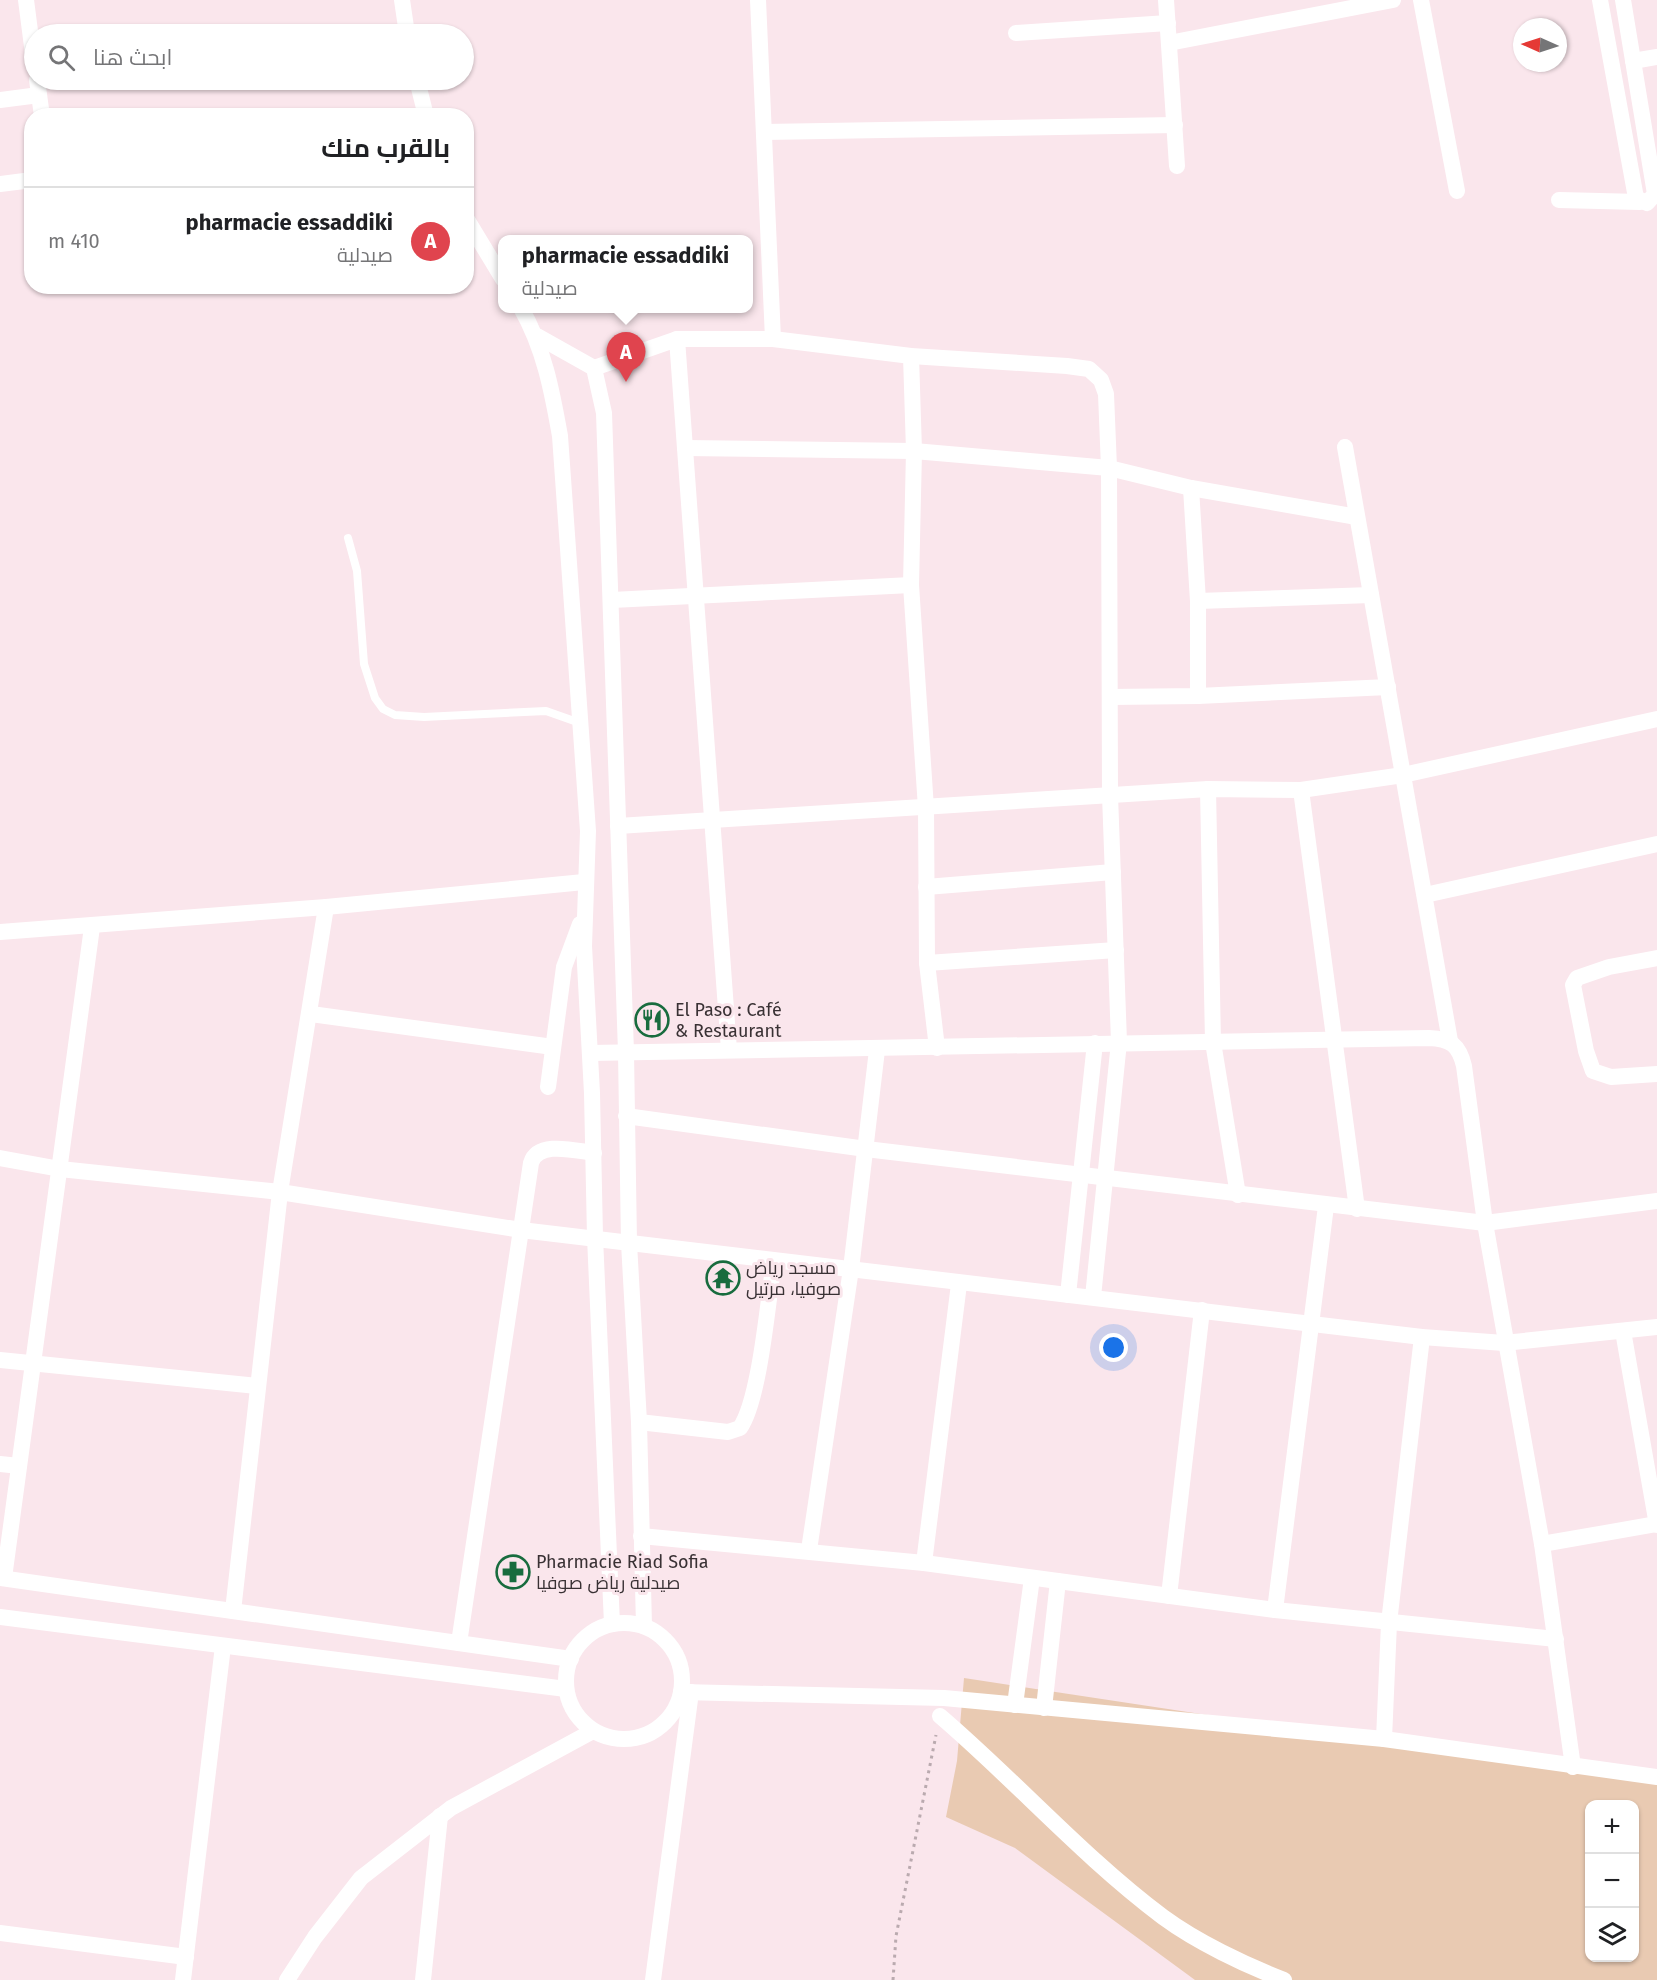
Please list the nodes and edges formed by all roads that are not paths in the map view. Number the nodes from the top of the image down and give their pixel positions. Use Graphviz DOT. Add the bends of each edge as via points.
graph roads {
  1 [pos="26,0"];
  2 [pos="402,0"];
  3 [pos="758,0"];
  4 [pos="1166,0"];
  5 [pos="1393,0"];
  6 [pos="1421,0"];
  7 [pos="1600,0"];
  8 [pos="1623,0"];
  9 [pos="1167,23"];
  10 [pos="29,24"];
  11 [pos="406,24"];
  12 [pos="1016,33"];
  13 [pos="1169,43"];
  14 [pos="1657,57"];
  15 [pos="1633,61"];
  16 [pos="29,90"];
  17 [pos="38,90"];
  18 [pos="420,90"];
  19 [pos="0,100"];
  20 [pos="41,108"];
  21 [pos="424,108"];
  22 [pos="1175,125"];
  23 [pos="764,132"];
  24 [pos="1177,166"];
  25 [pos="24,181"];
  26 [pos="0,184"];
  27 [pos="1457,191"];
  28 [pos="1559,200"];
  29 [pos="1641,202"];
  30 [pos="474,235"];
  31 [pos="498,271"];
  32 [pos="523,313"];
  33 [pos="537,336"];
  34 [pos="677,339"];
  35 [pos="773,339"];
  36 [pos="911,356"];
  37 [pos="594,368"];
  38 [pos="1345,447"];
  39 [pos="685,448"];
  40 [pos="914,451"];
  41 [pos="1109,468"];
  42 [pos="1191,488"];
  43 [pos="1358,517"];
  44 [pos="348,538"];
  45 [pos="911,585"];
  46 [pos="1371,595"];
  47 [pos="696,596"];
  48 [pos="612,600"];
  49 [pos="1198,601"];
  50 [pos="1388,687"];
  51 [pos="1198,696"];
  52 [pos="1110,697"];
  53 [pos="1657,719"];
  54 [pos="580,723"];
  55 [pos="1403,775"];
  56 [pos="1208,789"];
  57 [pos="1301,790"];
  58 [pos="1110,795"];
  59 [pos="926,808"];
  60 [pos="712,822"];
  61 [pos="618,826"];
  62 [pos="1657,844"];
  63 [pos="1113,872"];
  64 [pos="584,882"];
  65 [pos="926,886"];
  66 [pos="1425,895"];
  67 [pos="326,907"];
  68 [pos="584,915"];
  69 [pos="92,927"];
  70 [pos="0,932"];
  71 [pos="1116,950"];
  72 [pos="1657,958"];
  73 [pos="927,963"];
  74 [pos="311,1014"];
  75 [pos="1336,1041"];
  76 [pos="1450,1041"];
  77 [pos="1119,1042"];
  78 [pos="1213,1042"];
  79 [pos="1095,1043"];
  80 [pos="553,1047"];
  81 [pos="937,1048"];
  82 [pos="729,1050"];
  83 [pos="877,1050"];
  84 [pos="626,1052"];
  85 [pos="590,1053"];
  86 [pos="1657,1074"];
  87 [pos="548,1087"];
  88 [pos="626,1116"];
  89 [pos="867,1149"];
  90 [pos="594,1153"];
  91 [pos="0,1158"];
  92 [pos="60,1169"];
  93 [pos="1081,1174"];
  94 [pos="1107,1178"];
  95 [pos="280,1192"];
  96 [pos="1238,1195"];
  97 [pos="1657,1201"];
  98 [pos="1326,1206"];
  99 [pos="1357,1209"];
  100 [pos="1485,1223"];
  101 [pos="521,1230"];
  102 [pos="595,1237"];
  103 [pos="629,1243"];
  104 [pos="774,1261"];
  105 [pos="851,1269"];
  106 [pos="959,1284"];
  107 [pos="1068,1294"];
  108 [pos="1093,1297"];
  109 [pos="1202,1310"];
  110 [pos="1313,1325"];
  111 [pos="1657,1327"];
  112 [pos="1623,1331"];
  113 [pos="1422,1337"];
  114 [pos="1504,1343"];
  115 [pos="0,1360"];
  116 [pos="31,1364"];
  117 [pos="257,1386"];
  118 [pos="639,1422"];
  119 [pos="0,1464"];
  120 [pos="19,1466"];
  121 [pos="1657,1525"];
  122 [pos="641,1536"];
  123 [pos="1542,1544"];
  124 [pos="809,1550"];
  125 [pos="924,1563"];
  126 [pos="2,1578"];
  127 [pos="1032,1578"];
  128 [pos="1059,1581"];
  129 [pos="1169,1596"];
  130 [pos="1275,1610"];
  131 [pos="233,1611"];
  132 [pos="0,1617"];
  133 [pos="1389,1623"];
  134 [pos="612,1624"];
  135 [pos="644,1626"];
  136 [pos="1556,1639"];
  137 [pos="459,1643"];
  138 [pos="223,1646"];
  139 [pos="571,1659"];
  140 [pos="566,1689"];
  141 [pos="686,1692"];
  142 [pos="1016,1705"];
  143 [pos="1044,1708"];
  144 [pos="940,1716"];
  145 [pos="593,1731"];
  146 [pos="1384,1740"];
  147 [pos="1573,1767"];
  148 [pos="1657,1777"];
  149 [pos="440,1816"];
  150 [pos="0,1933"];
  151 [pos="186,1957"];
  152 [pos="183,1980"];
  153 [pos="287,1980"];
  154 [pos="423,1980"];
  155 [pos="653,1980"];
  156 [pos="1284,1980"];
  1 -- 10 [label="street"];
  2 -- 11 [label="street"];
  3 -- 23 [label="street"];
  4 -- 9 [label="street"];
  5 -- 13 [label="street"];
  6 -- 27 [label="street"];
  7 -- 29 [label="street" via="1636,198"];
  8 -- 15 [label="street"];
  9 -- 12 [label="street"];
  9 -- 13 [label="street"];
  13 -- 22 [label="street"];
  14 -- 15 [label="street"];
  15 -- 29 [label="street" via="1655,194 1652,200"];
  16 -- 19 [label="street"];
  17 -- 20 [label="street"];
  18 -- 21 [label="street"];
  22 -- 23 [label="street"];
  22 -- 24 [label="street"];
  23 -- 35 [label="street"];
  25 -- 26 [label="street"];
  28 -- 29 [label="street"];
  30 -- 31 [label="street"];
  32 -- 33 [label="street"];
  33 -- 37 [label="street"];
  33 -- 54 [label="street" via="553,392 560,436"];
  34 -- 35 [label="street"];
  34 -- 37 [label="street"];
  34 -- 39 [label="street"];
  35 -- 36 [label="street"];
  36 -- 40 [label="street"];
  36 -- 41 [label="street" via="1089,369 1101,380 1106,394"];
  37 -- 48 [label="street" via="604,413"];
  38 -- 43 [label="street"];
  39 -- 40 [label="street"];
  39 -- 47 [label="street"];
  40 -- 41 [label="street"];
  40 -- 45 [label="street"];
  41 -- 42 [label="street"];
  41 -- 52 [label="street"];
  42 -- 43 [label="street"];
  42 -- 49 [label="street"];
  43 -- 46 [label="street"];
  44 -- 54 [label="lane" via="357,571 364,664 375,698 383,709 395,715 424,717 546,711"];
  45 -- 47 [label="street"];
  45 -- 59 [label="street"];
  46 -- 49 [label="street"];
  46 -- 50 [label="street"];
  47 -- 48 [label="street"];
  47 -- 60 [label="street"];
  48 -- 61 [label="street"];
  49 -- 51 [label="street"];
  50 -- 51 [label="street"];
  50 -- 55 [label="street"];
  51 -- 52 [label="street"];
  52 -- 58 [label="street"];
  53 -- 55 [label="street"];
  54 -- 64 [label="street" via="588,831"];
  55 -- 57 [label="street"];
  55 -- 66 [label="street"];
  56 -- 57 [label="street"];
  56 -- 58 [label="street"];
  56 -- 78 [label="street"];
  57 -- 75 [label="street"];
  58 -- 59 [label="street"];
  58 -- 63 [label="street"];
  59 -- 60 [label="street"];
  59 -- 65 [label="street"];
  60 -- 61 [label="street"];
  60 -- 82 [label="street"];
  61 -- 84 [label="street"];
  62 -- 66 [label="street"];
  63 -- 65 [label="street"];
  63 -- 71 [label="street"];
  64 -- 67 [label="street"];
  64 -- 68 [label="street"];
  65 -- 73 [label="street"];
  66 -- 76 [label="street"];
  67 -- 69 [label="street"];
  67 -- 74 [label="street"];
  68 -- 80 [label="street" via="564,967"];
  68 -- 85 [label="street"];
  69 -- 70 [label="street"];
  69 -- 92 [label="street"];
  71 -- 73 [label="street"];
  71 -- 77 [label="street"];
  72 -- 86 [label="street" via="1590,972 1576,978 1573,985 1593,1071 1611,1077"];
  73 -- 81 [label="street"];
  74 -- 80 [label="street"];
  74 -- 95 [label="street"];
  75 -- 76 [label="street"];
  75 -- 78 [label="street"];
  75 -- 99 [label="street"];
  76 -- 100 [label="street" via="1461,1052 1464,1066"];
  77 -- 78 [label="street"];
  77 -- 79 [label="street"];
  77 -- 94 [label="street"];
  78 -- 96 [label="street"];
  79 -- 81 [label="street"];
  79 -- 93 [label="street"];
  80 -- 87 [label="street"];
  81 -- 83 [label="street"];
  82 -- 83 [label="street"];
  82 -- 84 [label="street"];
  83 -- 89 [label="street"];
  84 -- 85 [label="street"];
  84 -- 88 [label="street"];
  85 -- 90 [label="street"];
  88 -- 89 [label="street"];
  88 -- 103 [label="street"];
  89 -- 93 [label="street"];
  89 -- 105 [label="street"];
  90 -- 101 [label="street" via="546,1149 536,1153"];
  90 -- 102 [label="street"];
  91 -- 92 [label="street"];
  92 -- 95 [label="street"];
  92 -- 116 [label="street"];
  93 -- 94 [label="street"];
  93 -- 107 [label="street"];
  94 -- 96 [label="street"];
  94 -- 108 [label="street"];
  95 -- 101 [label="street"];
  95 -- 117 [label="street"];
  96 -- 98 [label="street"];
  97 -- 100 [label="street"];
  98 -- 99 [label="street"];
  98 -- 110 [label="street"];
  99 -- 100 [label="street"];
  100 -- 114 [label="street"];
  101 -- 102 [label="street"];
  101 -- 137 [label="street"];
  102 -- 103 [label="street"];
  102 -- 134 [label="street"];
  103 -- 104 [label="street"];
  103 -- 118 [label="street"];
  104 -- 105 [label="street"];
  104 -- 118 [label="street" via="753,1389 740,1428 720,1431"];
  105 -- 106 [label="street"];
  105 -- 124 [label="street"];
  106 -- 107 [label="street"];
  106 -- 125 [label="street"];
  107 -- 108 [label="street"];
  108 -- 109 [label="street"];
  109 -- 110 [label="street"];
  109 -- 129 [label="street"];
  110 -- 113 [label="street"];
  110 -- 130 [label="street"];
  111 -- 112 [label="street"];
  112 -- 114 [label="street"];
  112 -- 121 [label="street"];
  113 -- 114 [label="street"];
  113 -- 133 [label="street"];
  114 -- 123 [label="street"];
  115 -- 116 [label="street"];
  116 -- 117 [label="street"];
  116 -- 120 [label="street"];
  117 -- 131 [label="street"];
  118 -- 122 [label="street"];
  119 -- 120 [label="street"];
  120 -- 126 [label="street"];
  121 -- 123 [label="street"];
  122 -- 124 [label="street"];
  122 -- 135 [label="street"];
  123 -- 136 [label="street"];
  124 -- 125 [label="street"];
  125 -- 127 [label="street"];
  126 -- 131 [label="street"];
  127 -- 128 [label="street"];
  127 -- 142 [label="street"];
  128 -- 129 [label="street"];
  128 -- 143 [label="street"];
  129 -- 130 [label="street"];
  130 -- 133 [label="street"];
  131 -- 137 [label="street"];
  132 -- 138 [label="street"];
  133 -- 136 [label="street"];
  133 -- 146 [label="street"];
  134 -- 135 [label="street"];
  134 -- 139 [label="street" via="592,1632"];
  135 -- 141 [label="street" via="667,1642 677,1657"];
  136 -- 147 [label="street"];
  137 -- 139 [label="street"];
  138 -- 140 [label="street"];
  138 -- 151 [label="street"];
  139 -- 140 [label="street"];
  140 -- 145 [label="street" via="577,1715"];
  141 -- 142 [label="street" via="944,1698"];
  141 -- 145 [label="street" via="657,1729 637,1738 614,1738"];
  141 -- 155 [label="street"];
  142 -- 143 [label="street"];
  143 -- 146 [label="street"];
  144 -- 156 [label="street" via="1165,1918"];
  145 -- 149 [label="street"];
  146 -- 147 [label="street"];
  147 -- 148 [label="street"];
  149 -- 153 [label="street" via="361,1878"];
  149 -- 154 [label="street"];
  150 -- 151 [label="street"];
  151 -- 152 [label="street"];
}
